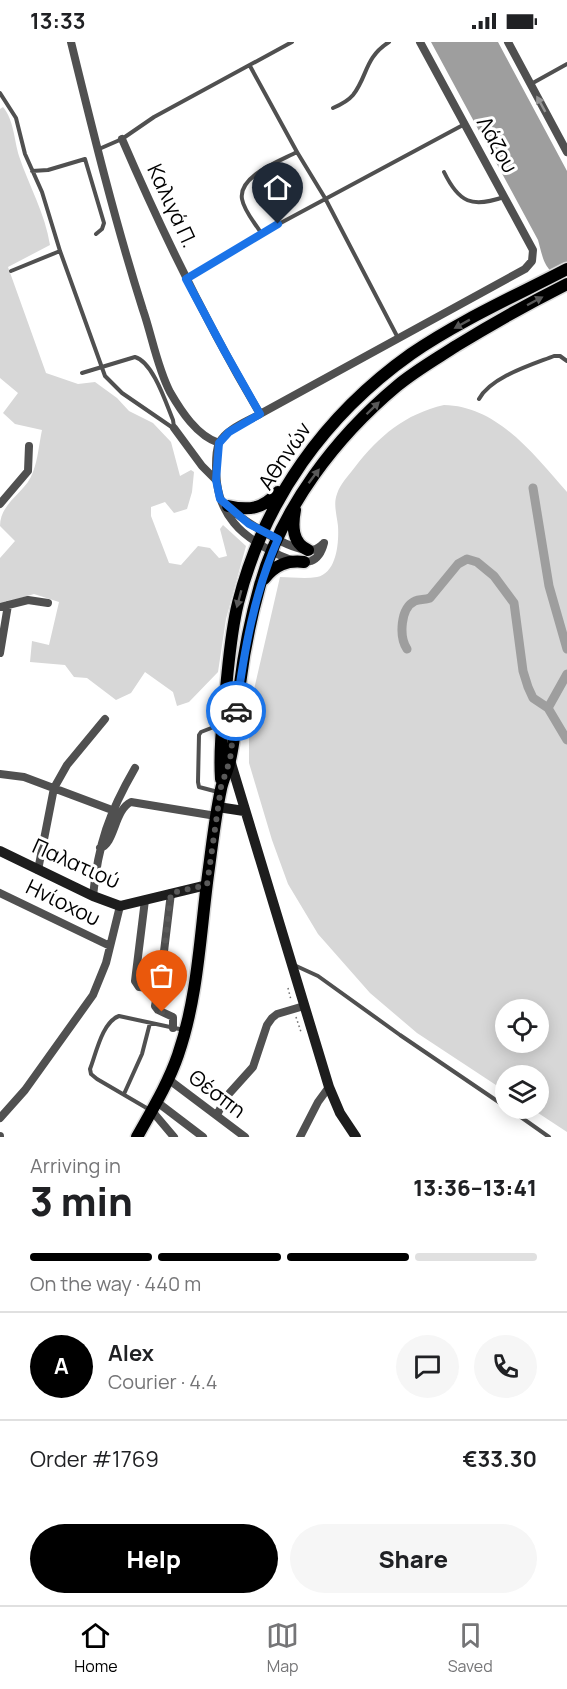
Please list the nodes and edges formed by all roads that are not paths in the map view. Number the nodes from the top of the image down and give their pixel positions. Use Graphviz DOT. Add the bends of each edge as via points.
graph roads {
  1 [pos="71,42"];
  2 [pos="292,42"];
  3 [pos="389,42"];
  4 [pos="420,42"];
  5 [pos="507,42"];
  6 [pos="567,64"];
  7 [pos="250,66"];
  8 [pos="530,84"];
  9 [pos="0,93"];
  10 [pos="333,108"];
  11 [pos="465,124"];
  12 [pos="122,140"];
  13 [pos="97,150"];
  14 [pos="297,152"];
  15 [pos="567,152"];
  16 [pos="32,171"];
  17 [pos="444,172"];
  18 [pos="505,197"];
  19 [pos="326,198"];
  20 [pos="261,233"];
  21 [pos="96,234"];
  22 [pos="60,251"];
  23 [pos="529,265"];
  24 [pos="567,269"];
  25 [pos="11,271"];
  26 [pos="186,279"];
  27 [pos="562,287"];
  28 [pos="398,339"];
  29 [pos="567,361"];
  30 [pos="101,367"];
  31 [pos="82,373"];
  32 [pos="479,399"];
  33 [pos="260,414"];
  34 [pos="174,428"];
  35 [pos="219,443"];
  36 [pos="29,446"];
  37 [pos="216,480"];
  38 [pos="290,482"];
  39 [pos="300,496"];
  40 [pos="224,503"];
  41 [pos="0,504"];
  42 [pos="262,531"];
  43 [pos="257,543"];
  44 [pos="275,545"];
  45 [pos="306,556"];
  46 [pos="261,582"];
  47 [pos="48,603"];
  48 [pos="4,606"];
  49 [pos="0,653"];
  50 [pos="105,719"];
  51 [pos="222,724"];
  52 [pos="225,760"];
  53 [pos="135,768"];
  54 [pos="0,774"];
  55 [pos="54,788"];
  56 [pos="220,790"];
  57 [pos="112,810"];
  58 [pos="217,812"];
  59 [pos="244,812"];
  60 [pos="100,848"];
  61 [pos="0,851"];
  62 [pos="38,870"];
  63 [pos="207,885"];
  64 [pos="0,893"];
  65 [pos="171,893"];
  66 [pos="93,896"];
  67 [pos="145,900"];
  68 [pos="120,906"];
  69 [pos="110,946"];
  70 [pos="290,964"];
  71 [pos="158,989"];
  72 [pos="304,1006"];
  73 [pos="150,1023"];
  74 [pos="179,1029"];
  75 [pos="168,1079"];
  76 [pos="329,1087"];
  77 [pos="124,1094"];
  78 [pos="495,1100"];
  79 [pos="154,1106"];
  80 [pos="217,1115"];
  81 [pos="0,1118"];
  82 [pos="523,1119"];
  83 [pos="137,1137"];
  84 [pos="174,1137"];
  85 [pos="203,1137"];
  86 [pos="245,1137"];
  87 [pos="300,1137"];
  88 [pos="356,1137"];
  89 [pos="549,1137"];
  1 -- 13 [label="street"];
  2 -- 7 [label="lane"];
  3 -- 10 [label="lane" via="368,63 352,97"];
  4 -- 11 [label="street, Λάζου"];
  5 -- 8 [label="street"];
  6 -- 8 [label="lane"];
  7 -- 12 [label="lane" via="154,117"];
  7 -- 14 [label="lane"];
  15 -- 8 [label="street, one-way"];
  9 -- 16 [label="lane" via="16,118"];
  11 -- 18 [label="street, Λάζου"];
  11 -- 19 [label="lane"];
  12 -- 13 [label="lane"];
  12 -- 26 [label="street, Καλιγά Π."];
  13 -- 35 [label="street" via="162,373 195,427 207,439"];
  14 -- 19 [label="lane"];
  14 -- 20 [label="lane" via="255,175 243,188 244,204"];
  16 -- 21 [label="lane" via="86,159 104,223"];
  16 -- 22 [label="lane"];
  17 -- 18 [label="lane" via="464,200 489,202"];
  18 -- 23 [label="street, Λάζου" via="533,249"];
  19 -- 20 [label="lane"];
  19 -- 28 [label="lane"];
  20 -- 26 [label="lane"];
  22 -- 25 [label="lane"];
  22 -- 30 [label="lane"];
  23 -- 28 [label="street, Αθηνών"];
  24 -- 38 [label="main road, Αθηνών, one-way" via="432,341 388,372 326,430"];
  26 -- 33 [label="street, Καλιγά Π."];
  39 -- 27 [label="main road, Αθηνών, one-way" via="355,426 397,386 468,339"];
  28 -- 33 [label="street, Αθηνών"];
  29 -- 32 [label="lane" via="554,356 533,364 506,376"];
  30 -- 31 [label="lane"];
  30 -- 34 [label="lane" via="122,393"];
  30 -- 34 [label="lane" via="135,357 142,360 162,395"];
  33 -- 35 [label="street, Αθηνών" via="229,432"];
  34 -- 37 [label="street"];
  35 -- 37 [label="street"];
  36 -- 41 [label="street" via="28,471"];
  37 -- 40 [label="street"];
  38 -- 40 [label="main road" via="255,509"];
  38 -- 42 [label="main road, Αθηνών"];
  39 -- 44 [label="main road, Αθηνών"];
  39 -- 45 [label="main road" via="294,533"];
  40 -- 42 [label="street"];
  40 -- 43 [label="street" via="234,522"];
  42 -- 43 [label="main road, Αθηνών"];
  42 -- 44 [label="street"];
  43 -- 44 [label="street"];
  43 -- 51 [label="main road, Αθηνών, one-way" via="233,625"];
  44 -- 45 [label="street"];
  44 -- 45 [label="street" via="296,548"];
  44 -- 46 [label="main road, Αθηνών"];
  45 -- 46 [label="main road" via="280,564"];
  46 -- 52 [label="main road, Αθηνών"];
  47 -- 48 [label="street" via="28,600"];
  48 -- 49 [label="street"];
  50 -- 55 [label="street" via="67,765"];
  51 -- 52 [label="main road, Αθηνών"];
  51 -- 56 [label="lane" via="201,732 198,758 199,787"];
  52 -- 56 [label="main road, Αθηνών"];
  52 -- 59 [label="street"];
  53 -- 57 [label="street"];
  54 -- 55 [label="street" via="24,777"];
  55 -- 57 [label="street"];
  55 -- 62 [label="street"];
  56 -- 58 [label="main road, Αθηνών"];
  57 -- 60 [label="street"];
  58 -- 59 [label="street"];
  58 -- 60 [label="street" via="131,802 125,805 106,845"];
  58 -- 63 [label="main road, Αθηνών"];
  59 -- 70 [label="street"];
  60 -- 66 [label="street"];
  61 -- 62 [label="street, Παλατιού"];
  62 -- 66 [label="street, Παλατιού"];
  63 -- 65 [label="street, Παλατιού"];
  63 -- 74 [label="main road, Αθηνών" via="191,1004"];
  64 -- 69 [label="street, Ηνίοχου"];
  65 -- 67 [label="street, Παλατιού"];
  65 -- 71 [label="street"];
  66 -- 68 [label="street, Παλατιού"];
  67 -- 68 [label="street, Παλατιού"];
  67 -- 71 [label="street" via="135,981 139,987"];
  68 -- 69 [label="street"];
  69 -- 81 [label="street" via="93,995"];
  70 -- 72 [label="street"];
  70 -- 78 [label="lane" via="318,976"];
  71 -- 74 [label="street" via="156,1008 173,1017"];
  72 -- 76 [label="street"];
  72 -- 80 [label="street" via="272,1018 254,1067 226,1097"];
  73 -- 74 [label="lane"];
  73 -- 77 [label="lane" via="142,1054"];
  73 -- 77 [label="lane" via="114,1018 90,1069 97,1079"];
  74 -- 75 [label="main road, Αθηνών" via="178,1055"];
  75 -- 79 [label="main road, Αθηνών"];
  75 -- 80 [label="street, Θέσπη"];
  76 -- 87 [label="street"];
  76 -- 88 [label="street"];
  77 -- 79 [label="lane"];
  79 -- 83 [label="main road, Αθηνών"];
  79 -- 84 [label="street"];
  79 -- 85 [label="street"];
  80 -- 86 [label="street, Θέσπη"];
  82 -- 89 [label="lane"];
}
